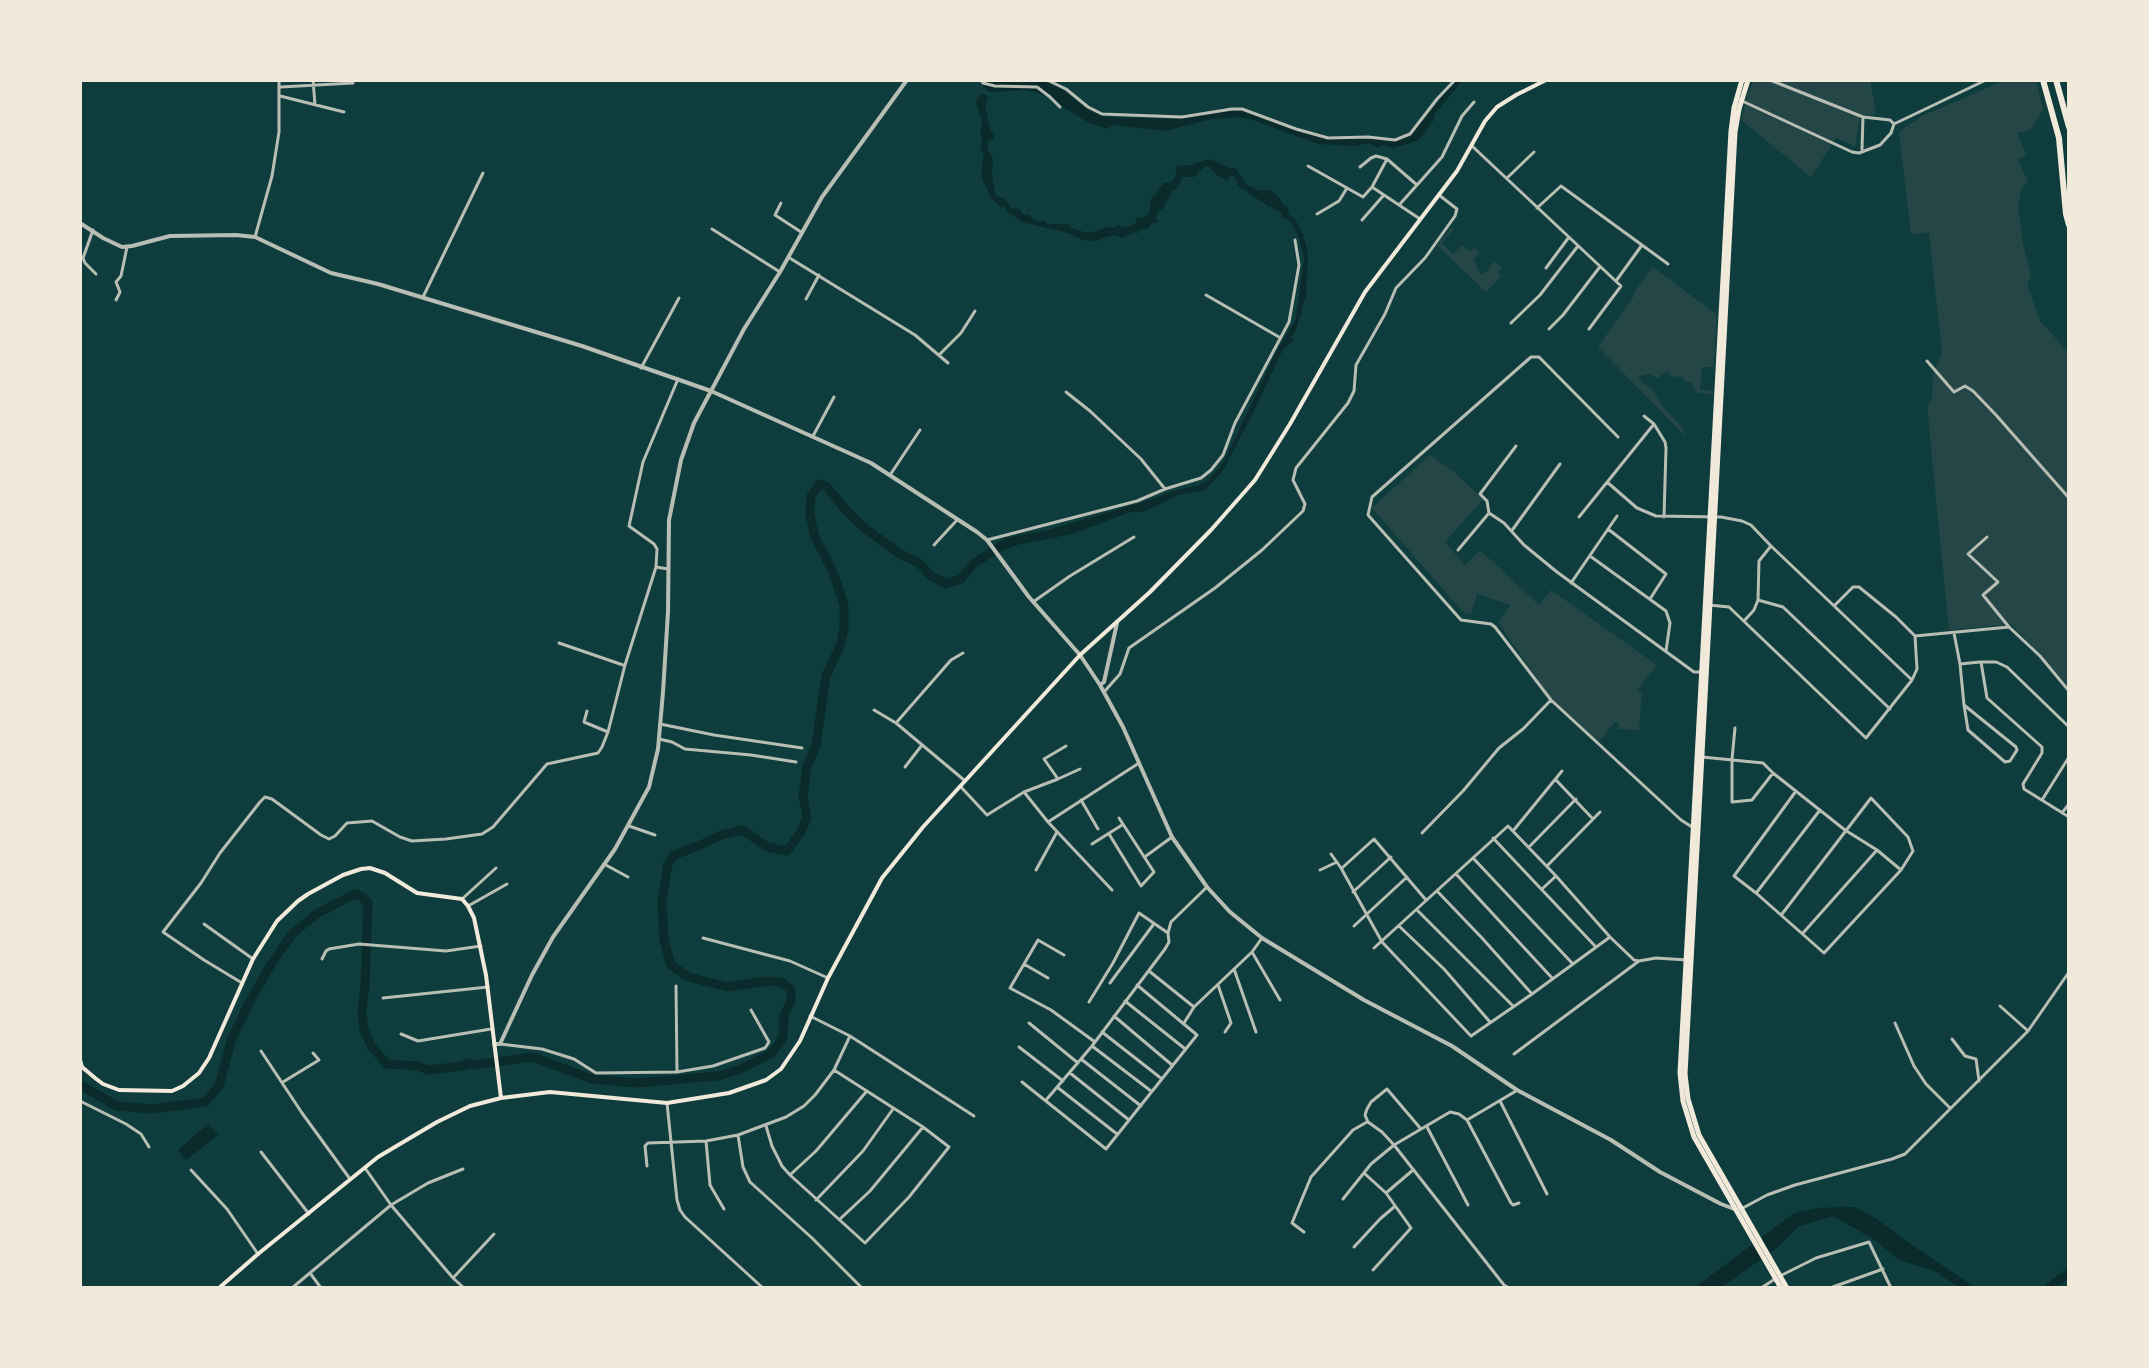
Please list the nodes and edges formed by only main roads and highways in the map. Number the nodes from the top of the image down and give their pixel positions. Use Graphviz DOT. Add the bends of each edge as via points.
graph roads {
  1 [pos="1546,80"];
  2 [pos="1745,80"];
  3 [pos="2043,80"];
  4 [pos="2056,80"];
  5 [pos="2069,127"];
  6 [pos="2069,225"];
  7 [pos="80,1060"];
  8 [pos="501,1098"];
  9 [pos="219,1288"];
  10 [pos="1784,1288"];
  1 -- 8 [label="main road" via="1497,107 1485,121 1457,171 1365,292 1255,480 1150,592 1080,655 964,780 878,884 781,1069 729,1093 667,1103 550,1092"];
  2 -- 10 [label="highway" via="1735,132 1685,1061 1688,1099 1699,1135"];
  3 -- 6 [label="highway" via="2059,138"];
  4 -- 5 [label="highway"];
  7 -- 8 [label="main road" via="95,1078 119,1090 172,1091 183,1086 209,1058 253,959 277,921 326,883 361,869 380,871 423,895 462,899 468,906 481,946"];
  8 -- 9 [label="main road" via="470,1106 403,1142"];
}
